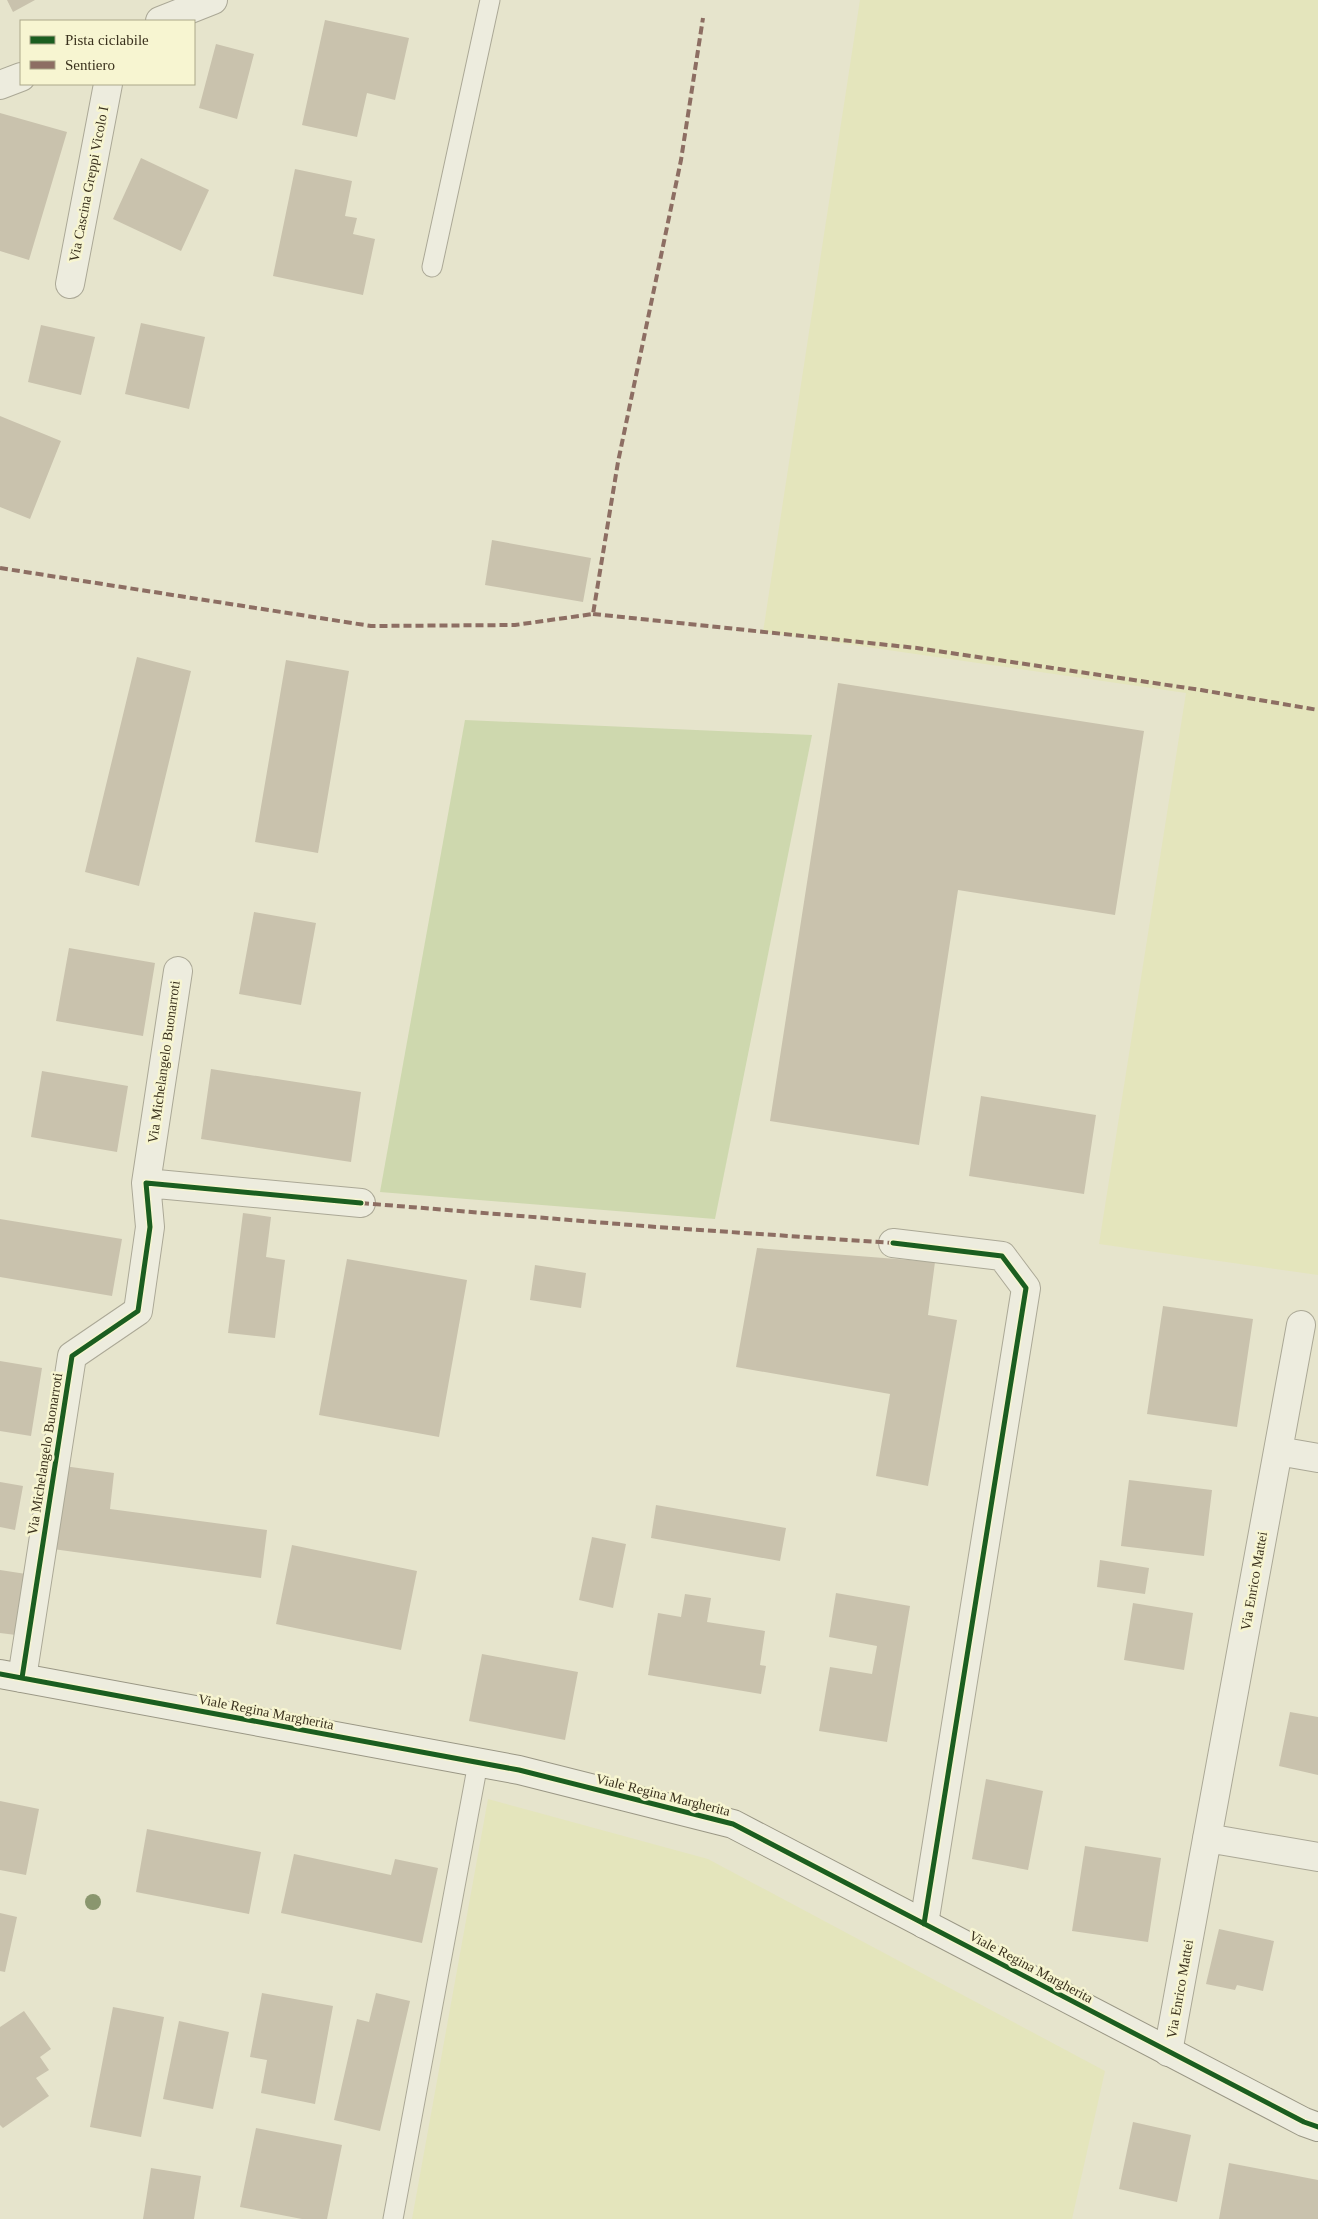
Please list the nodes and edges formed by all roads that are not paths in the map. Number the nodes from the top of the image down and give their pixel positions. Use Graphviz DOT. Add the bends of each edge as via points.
graph roads {
  1 [pos="213,0"];
  2 [pos="490,0"];
  3 [pos="163,20"];
  4 [pos="20,77"];
  5 [pos="0,85"];
  6 [pos="108,85"];
  7 [pos="432,267"];
  8 [pos="70,284"];
  9 [pos="178,971"];
  10 [pos="146,1183"];
  11 [pos="361,1203"];
  12 [pos="894,1243"];
  13 [pos="1300,1325"];
  14 [pos="1278,1451"];
  15 [pos="1318,1458"];
  16 [pos="11,1676"];
  17 [pos="478,1763"];
  18 [pos="1207,1838"];
  19 [pos="1318,1857"];
  20 [pos="924,1924"];
  21 [pos="1168,2052"];
  22 [pos="1318,2127"];
  23 [pos="393,2219"];
  1 -- 3 [label="street"];
  2 -- 7 [label="lane"];
  4 -- 5 [label="street"];
  6 -- 8 [label="street, Via Cascina Greppi Vicolo I"];
  9 -- 10 [label="street, Via Michelangelo Buonarroti"];
  10 -- 11 [label="street"];
  10 -- 16 [label="street, Via Michelangelo Buonarroti" via="150,1227 138,1311 72,1356"];
  12 -- 20 [label="street" via="1002,1256 1026,1288"];
  13 -- 14 [label="street, Via Enrico Mattei"];
  14 -- 15 [label="street"];
  14 -- 18 [label="street, Via Enrico Mattei"];
  16 -- 17 [label="street, Viale Regina Margherita"];
  17 -- 20 [label="street, Viale Regina Margherita" via="519,1770 734,1824"];
  17 -- 23 [label="lane"];
  18 -- 19 [label="street"];
  18 -- 21 [label="street, Via Enrico Mattei"];
  20 -- 21 [label="street, Viale Regina Margherita"];
  21 -- 22 [label="street, Viale Regina Margherita"];
}
